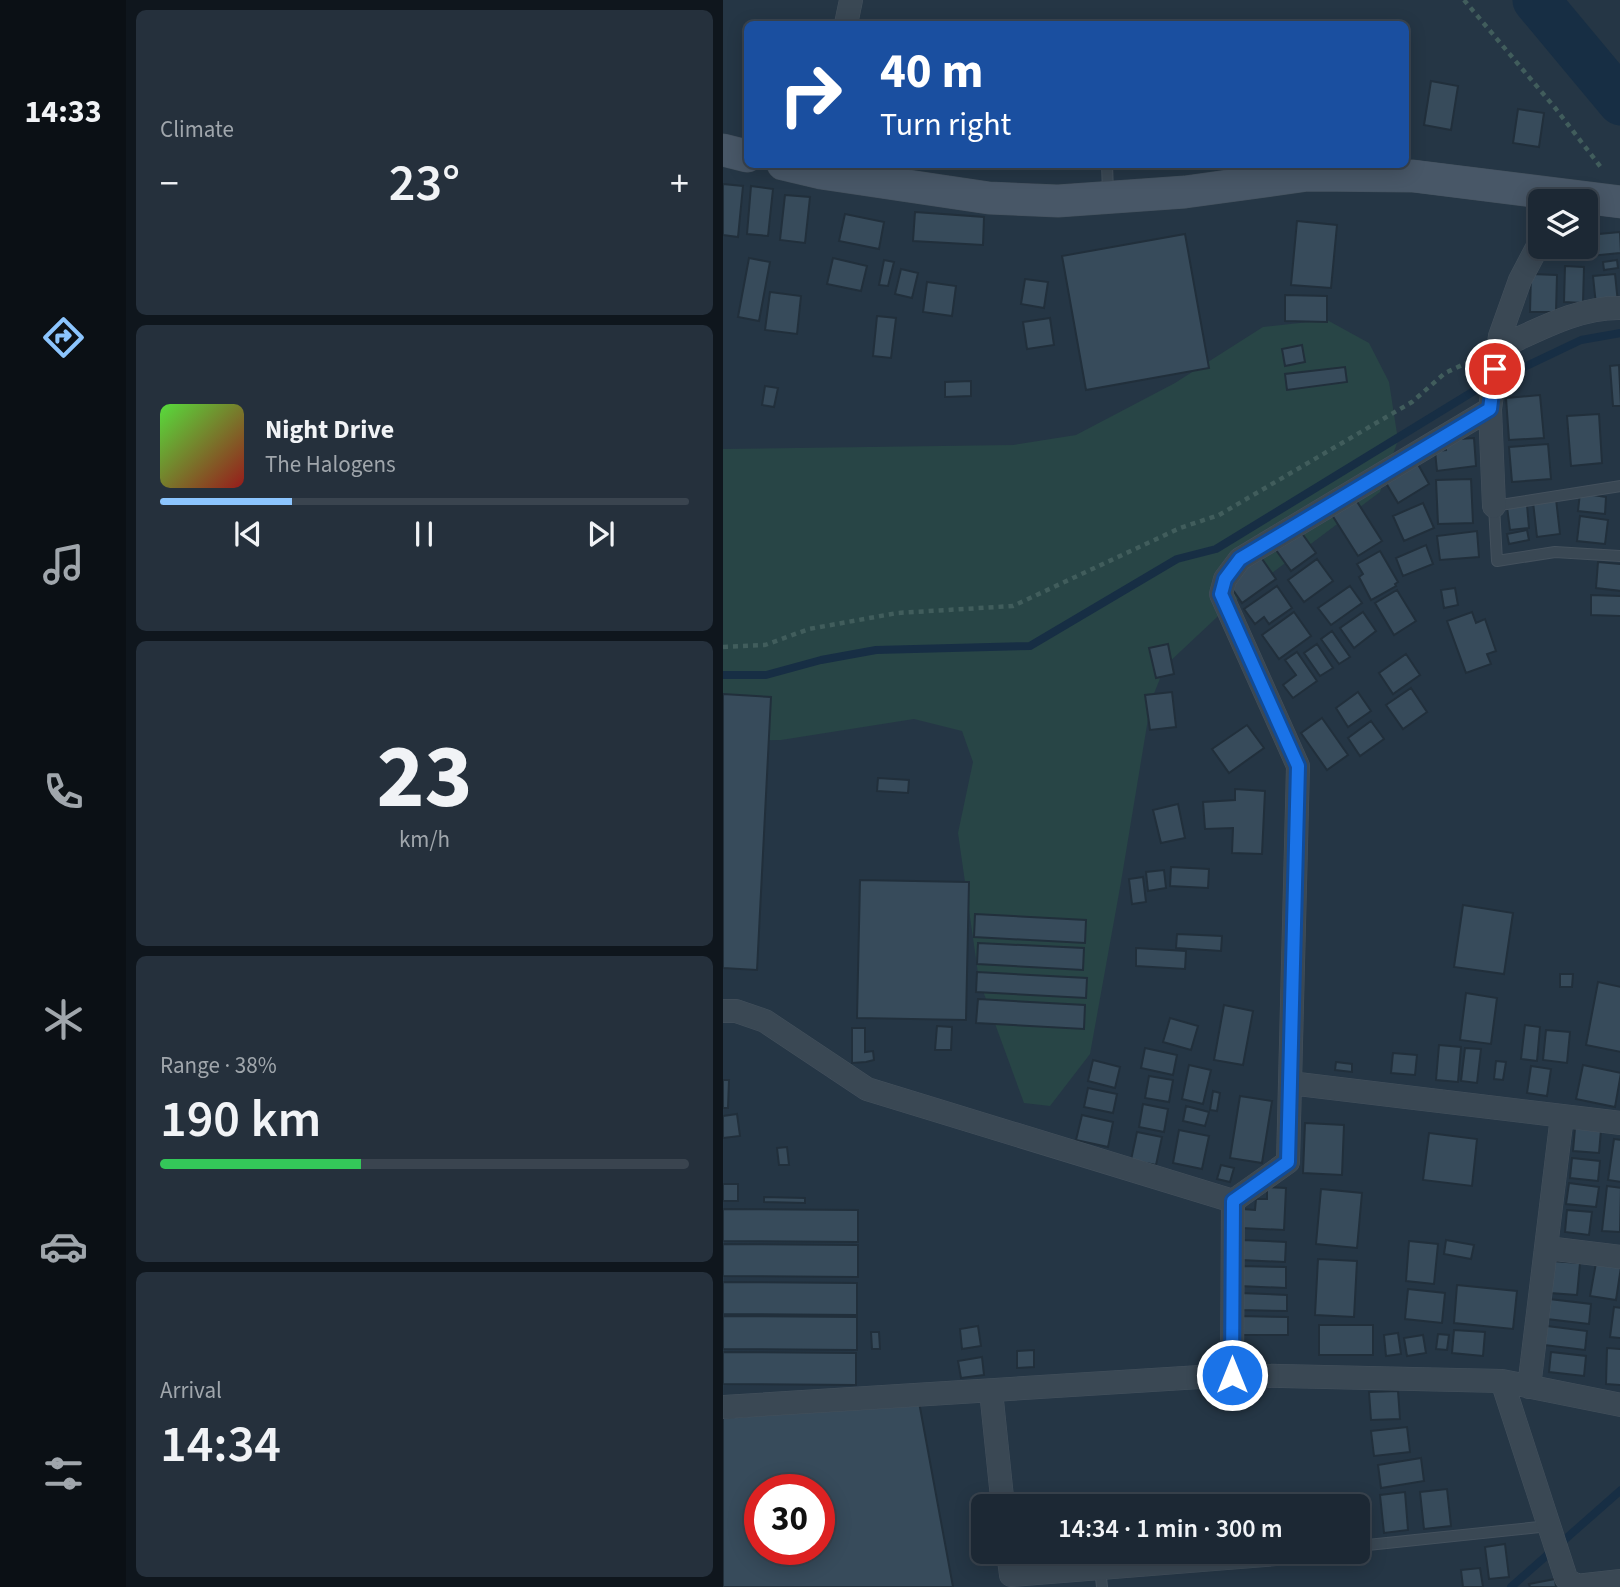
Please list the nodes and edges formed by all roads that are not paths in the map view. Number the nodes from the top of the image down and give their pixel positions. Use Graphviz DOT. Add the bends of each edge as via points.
graph roads {
  1 [pos="851,0"];
  2 [pos="847,21"];
  3 [pos="723,150"];
  4 [pos="744,155"];
  5 [pos="1107,168"];
  6 [pos="822,169"];
  7 [pos="1528,193"];
  8 [pos="1108,197"];
  9 [pos="1598,200"];
  10 [pos="1620,202"];
  11 [pos="1531,259"];
  12 [pos="1620,308"];
  13 [pos="1498,348"];
  14 [pos="1490,409"];
  15 [pos="1620,486"];
  16 [pos="1494,506"];
  17 [pos="1620,556"];
  18 [pos="723,1011"];
  19 [pos="1290,1083"];
  20 [pos="1562,1116"];
  21 [pos="1620,1123"];
  22 [pos="1233,1201"];
  23 [pos="1547,1248"];
  24 [pos="1620,1257"];
  25 [pos="1232,1375"];
  26 [pos="1502,1381"];
  27 [pos="1529,1387"];
  28 [pos="991,1391"];
  29 [pos="1620,1405"];
  30 [pos="723,1407"];
  31 [pos="1002,1494"];
  32 [pos="1549,1526"];
  33 [pos="1370,1545"];
  34 [pos="1203,1564"];
  35 [pos="1010,1571"];
  36 [pos="1101,1577"];
  37 [pos="1620,1581"];
  38 [pos="1576,1587"];
  1 -- 2 [label="street"];
  3 -- 4 [label="street"];
  5 -- 8 [label="lane"];
  6 -- 8 [label="street" via="989,198 1058,201"];
  7 -- 8 [label="street" via="1413,176 1308,175"];
  9 -- 10 [label="street"];
  11 -- 13 [label="street"];
  12 -- 13 [label="street" via="1567,318"];
  13 -- 14 [label="street"];
  14 -- 16 [label="street"];
  14 -- 19 [label="street" via="1240,559 1225,579 1221,594 1298,766"];
  15 -- 16 [label="lane"];
  16 -- 17 [label="lane" via="1497,561 1555,552"];
  18 -- 22 [label="street" via="766,1021 867,1090"];
  19 -- 20 [label="street"];
  19 -- 22 [label="street" via="1288,1162"];
  20 -- 21 [label="street"];
  20 -- 23 [label="street"];
  22 -- 25 [label="street"];
  23 -- 24 [label="street"];
  23 -- 27 [label="street"];
  25 -- 26 [label="street"];
  25 -- 28 [label="street"];
  26 -- 27 [label="street"];
  26 -- 32 [label="street"];
  27 -- 29 [label="street"];
  28 -- 30 [label="street"];
  28 -- 31 [label="street"];
  32 -- 33 [label="lane"];
  32 -- 38 [label="street" via="1566,1578"];
  34 -- 36 [label="street"];
  35 -- 36 [label="street"];
  37 -- 38 [label="street"];
}
